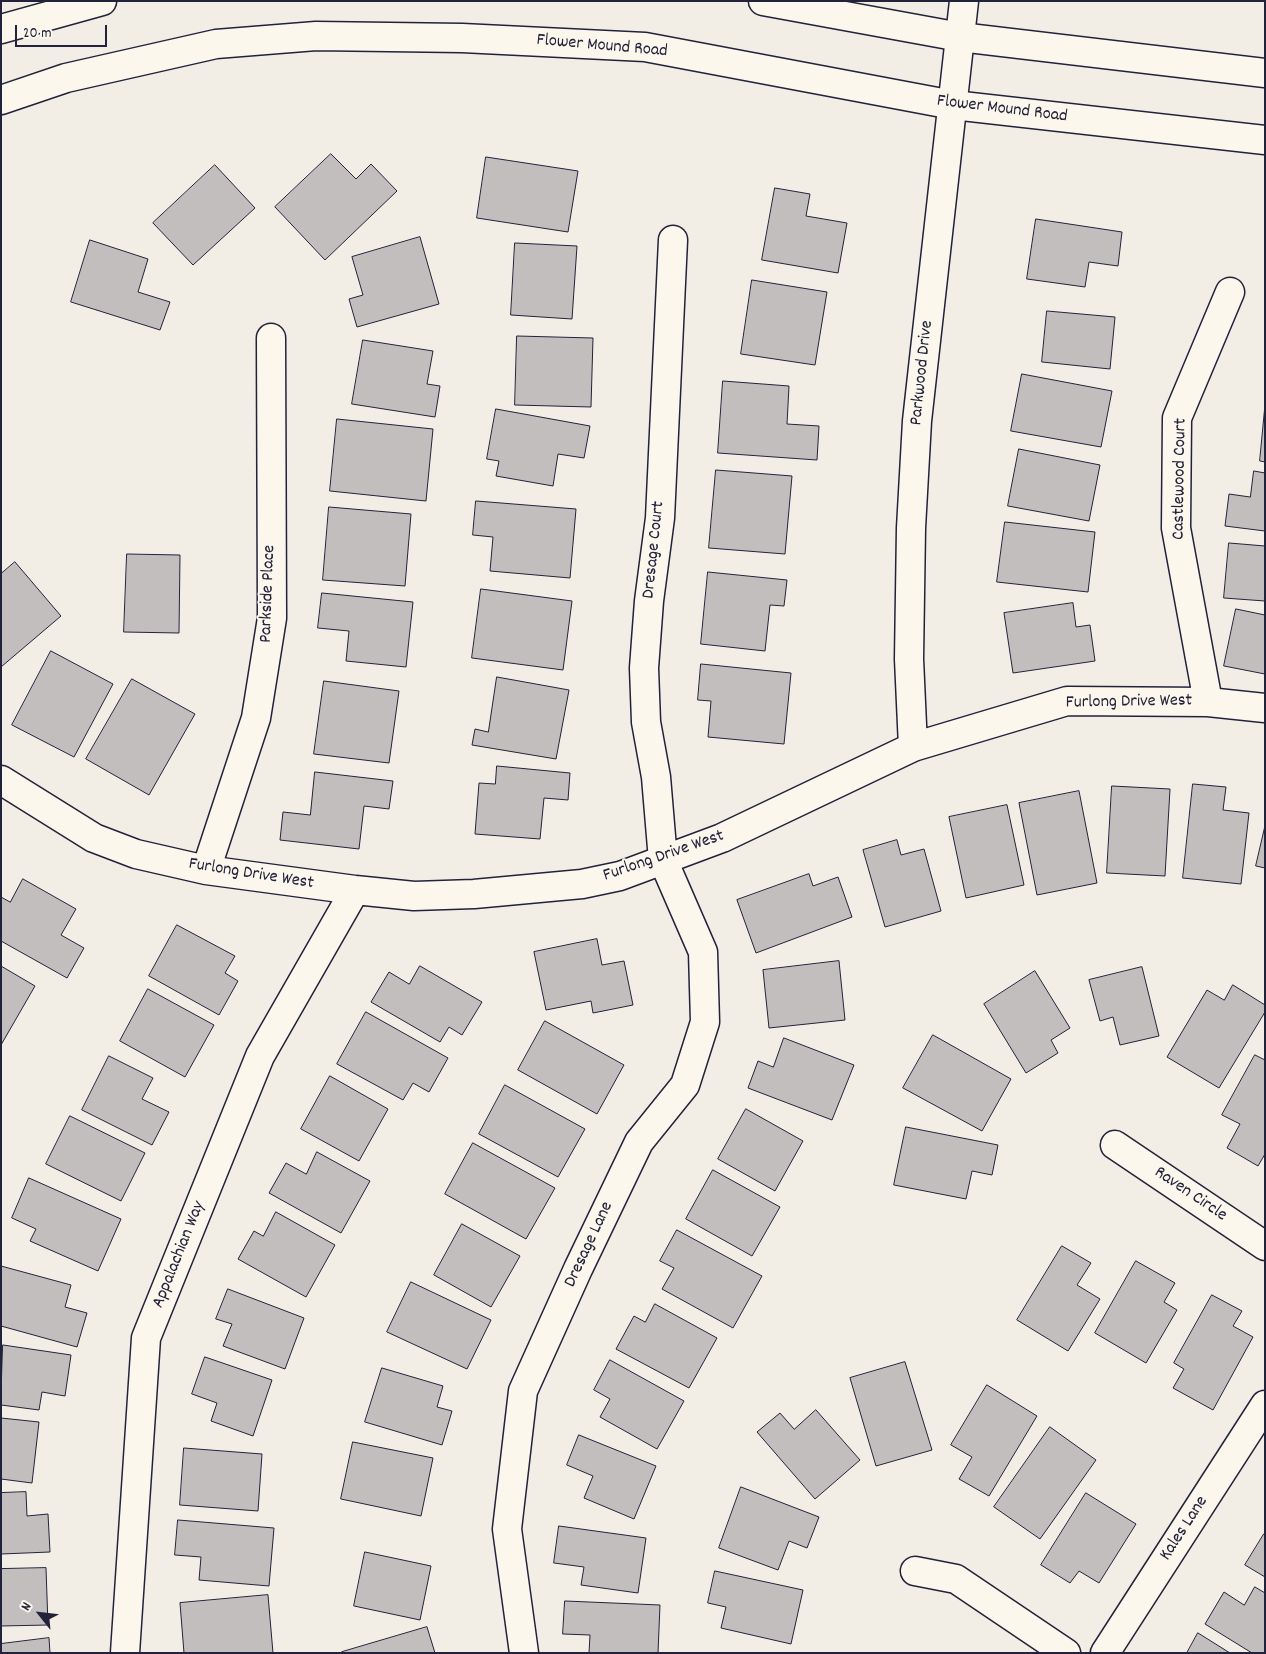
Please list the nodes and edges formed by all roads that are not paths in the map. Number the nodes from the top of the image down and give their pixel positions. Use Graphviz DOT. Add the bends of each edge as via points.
graph roads {
  1 [pos="102,1"];
  2 [pos="763,1"];
  3 [pos="964,1"];
  4 [pos="1,29"];
  5 [pos="960,37"];
  6 [pos="1265,73"];
  7 [pos="1,100"];
  8 [pos="953,105"];
  9 [pos="1265,140"];
  10 [pos="673,240"];
  11 [pos="1230,292"];
  12 [pos="271,338"];
  13 [pos="1208,702"];
  14 [pos="1265,708"];
  15 [pos="913,747"];
  16 [pos="1,780"];
  17 [pos="663,860"];
  18 [pos="206,870"];
  19 [pos="356,890"];
  20 [pos="1115,1145"];
  21 [pos="1265,1246"];
  22 [pos="1265,1405"];
  23 [pos="915,1570"];
  24 [pos="125,1653"];
  25 [pos="524,1653"];
  26 [pos="1066,1653"];
  27 [pos="1106,1653"];
  1 -- 4 [label="street"];
  2 -- 5 [label="street"];
  3 -- 5 [label="street, Parkwood Drive"];
  5 -- 6 [label="street"];
  5 -- 8 [label="street, Parkwood Drive"];
  7 -- 8 [label="street, Flower Mound Road" via="66,78 216,44 325,36 462,38 645,47"];
  8 -- 9 [label="street, Flower Mound Road"];
  8 -- 15 [label="street, Parkwood Drive" via="917,421 911,528"];
  10 -- 17 [label="street, Dresage Court" via="660,518 644,668 646,722 656,777"];
  11 -- 13 [label="street, Castlewood Court" via="1178,418 1176,528"];
  12 -- 18 [label="street, Parkside Place" via="272,618 256,718"];
  13 -- 14 [label="street, Furlong Drive West"];
  13 -- 15 [label="street, Furlong Drive West" via="1067,701"];
  15 -- 17 [label="street, Furlong Drive West" via="722,838"];
  16 -- 18 [label="street, Furlong Drive West" via="94,838 136,854"];
  17 -- 19 [label="street, Furlong Drive West" via="620,876 572,885 431,895"];
  17 -- 25 [label="street, Dresage Lane" via="703,952 705,1022 685,1085 639,1142 523,1392 507,1530"];
  18 -- 19 [label="street, Furlong Drive West"];
  19 -- 24 [label="street, Appalachian Way" via="260,1056 146,1338"];
  20 -- 21 [label="street, Raven Circle"];
  22 -- 27 [label="street, Kales Lane"];
  23 -- 26 [label="street" via="956,1579"];
}
